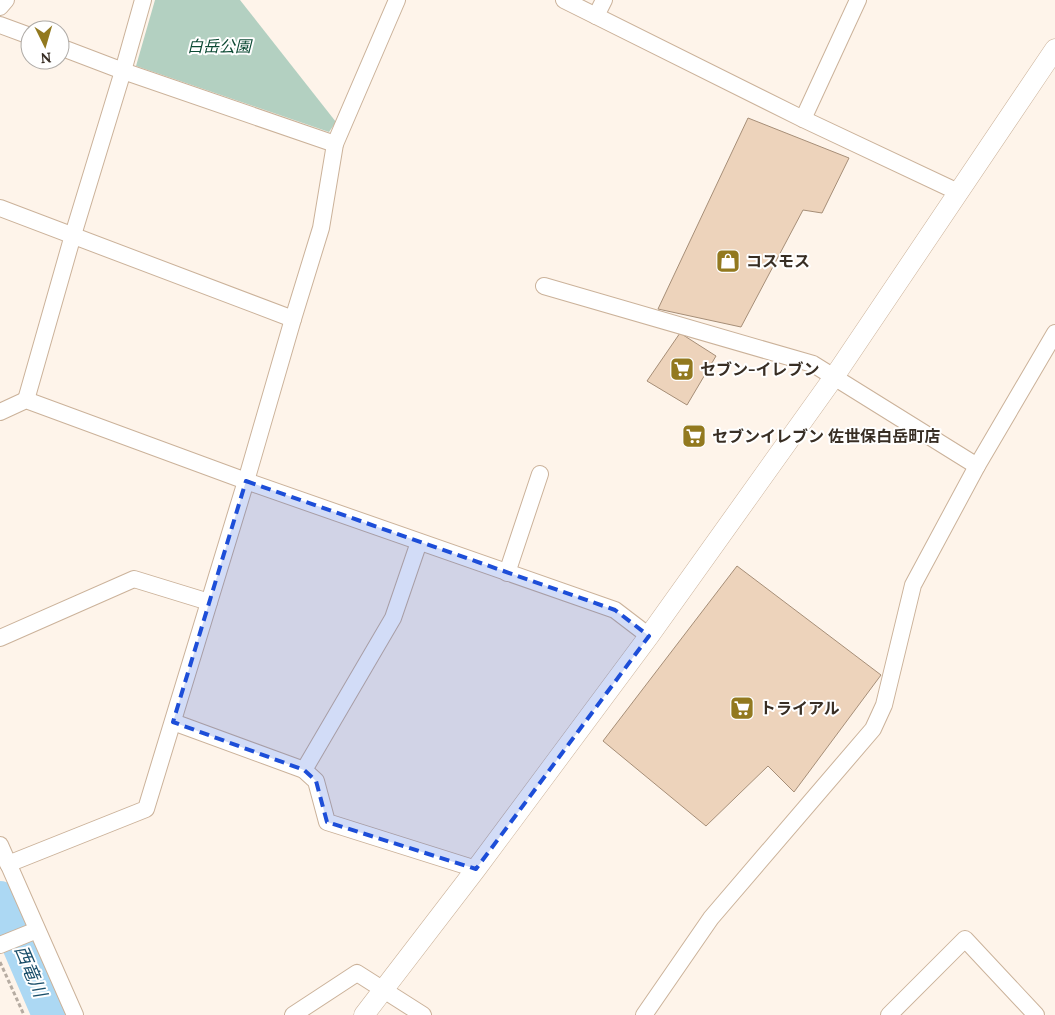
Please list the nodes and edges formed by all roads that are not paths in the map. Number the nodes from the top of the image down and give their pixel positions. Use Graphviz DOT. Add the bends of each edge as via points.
graph roads {
  1 [pos="6,0"];
  2 [pos="143,0"];
  3 [pos="396,0"];
  4 [pos="564,0"];
  5 [pos="604,0"];
  6 [pos="858,0"];
  7 [pos="0,7"];
  8 [pos="596,16"];
  9 [pos="0,25"];
  10 [pos="20,32"];
  11 [pos="1055,49"];
  12 [pos="70,51"];
  13 [pos="123,71"];
  14 [pos="803,119"];
  15 [pos="335,144"];
  16 [pos="958,192"];
  17 [pos="0,208"];
  18 [pos="73,235"];
  19 [pos="544,286"];
  20 [pos="293,319"];
  21 [pos="1055,333"];
  22 [pos="834,377"];
  23 [pos="26,400"];
  24 [pos="0,412"];
  25 [pos="977,466"];
  26 [pos="540,474"];
  27 [pos="246,481"];
  28 [pos="419,542"];
  29 [pos="507,573"];
  30 [pos="209,602"];
  31 [pos="649,636"];
  32 [pos="0,638"];
  33 [pos="173,722"];
  34 [pos="304,770"];
  35 [pos="0,845"];
  36 [pos="8,864"];
  37 [pos="476,869"];
  38 [pos="33,932"];
  39 [pos="0,946"];
  40 [pos="384,990"];
  41 [pos="75,1015"];
  42 [pos="293,1015"];
  43 [pos="364,1015"];
  44 [pos="423,1015"];
  45 [pos="644,1015"];
  46 [pos="889,1015"];
  47 [pos="1036,1015"];
  1 -- 7 [label="street"];
  2 -- 13 [label="street"];
  3 -- 15 [label="street"];
  4 -- 8 [label="street"];
  5 -- 8 [label="street"];
  6 -- 14 [label="street"];
  8 -- 14 [label="street"];
  9 -- 10 [label="street"];
  11 -- 16 [label="street"];
  12 -- 13 [label="street"];
  13 -- 15 [label="street"];
  13 -- 18 [label="street"];
  14 -- 16 [label="street"];
  15 -- 20 [label="street" via="321,228"];
  16 -- 22 [label="street"];
  17 -- 18 [label="street"];
  18 -- 20 [label="street"];
  18 -- 23 [label="street"];
  19 -- 22 [label="street" via="813,364"];
  20 -- 27 [label="street"];
  21 -- 25 [label="street"];
  22 -- 25 [label="street"];
  22 -- 31 [label="street"];
  23 -- 24 [label="street"];
  23 -- 27 [label="street"];
  25 -- 45 [label="street" via="913,585 884,705 873,729 711,918"];
  26 -- 29 [label="street"];
  27 -- 28 [label="street"];
  27 -- 30 [label="street"];
  28 -- 29 [label="street"];
  28 -- 34 [label="street" via="393,618"];
  29 -- 31 [label="street" via="616,610"];
  30 -- 32 [label="street" via="134,579"];
  30 -- 33 [label="street"];
  31 -- 37 [label="street"];
  33 -- 34 [label="street"];
  33 -- 36 [label="street" via="146,809"];
  34 -- 37 [label="street" via="316,780 327,822"];
  35 -- 36 [label="street"];
  36 -- 38 [label="street"];
  37 -- 40 [label="street"];
  38 -- 39 [label="street"];
  38 -- 41 [label="street"];
  40 -- 42 [label="street" via="357,973"];
  40 -- 43 [label="street"];
  40 -- 44 [label="street"];
  46 -- 47 [label="street" via="965,939"];
}
